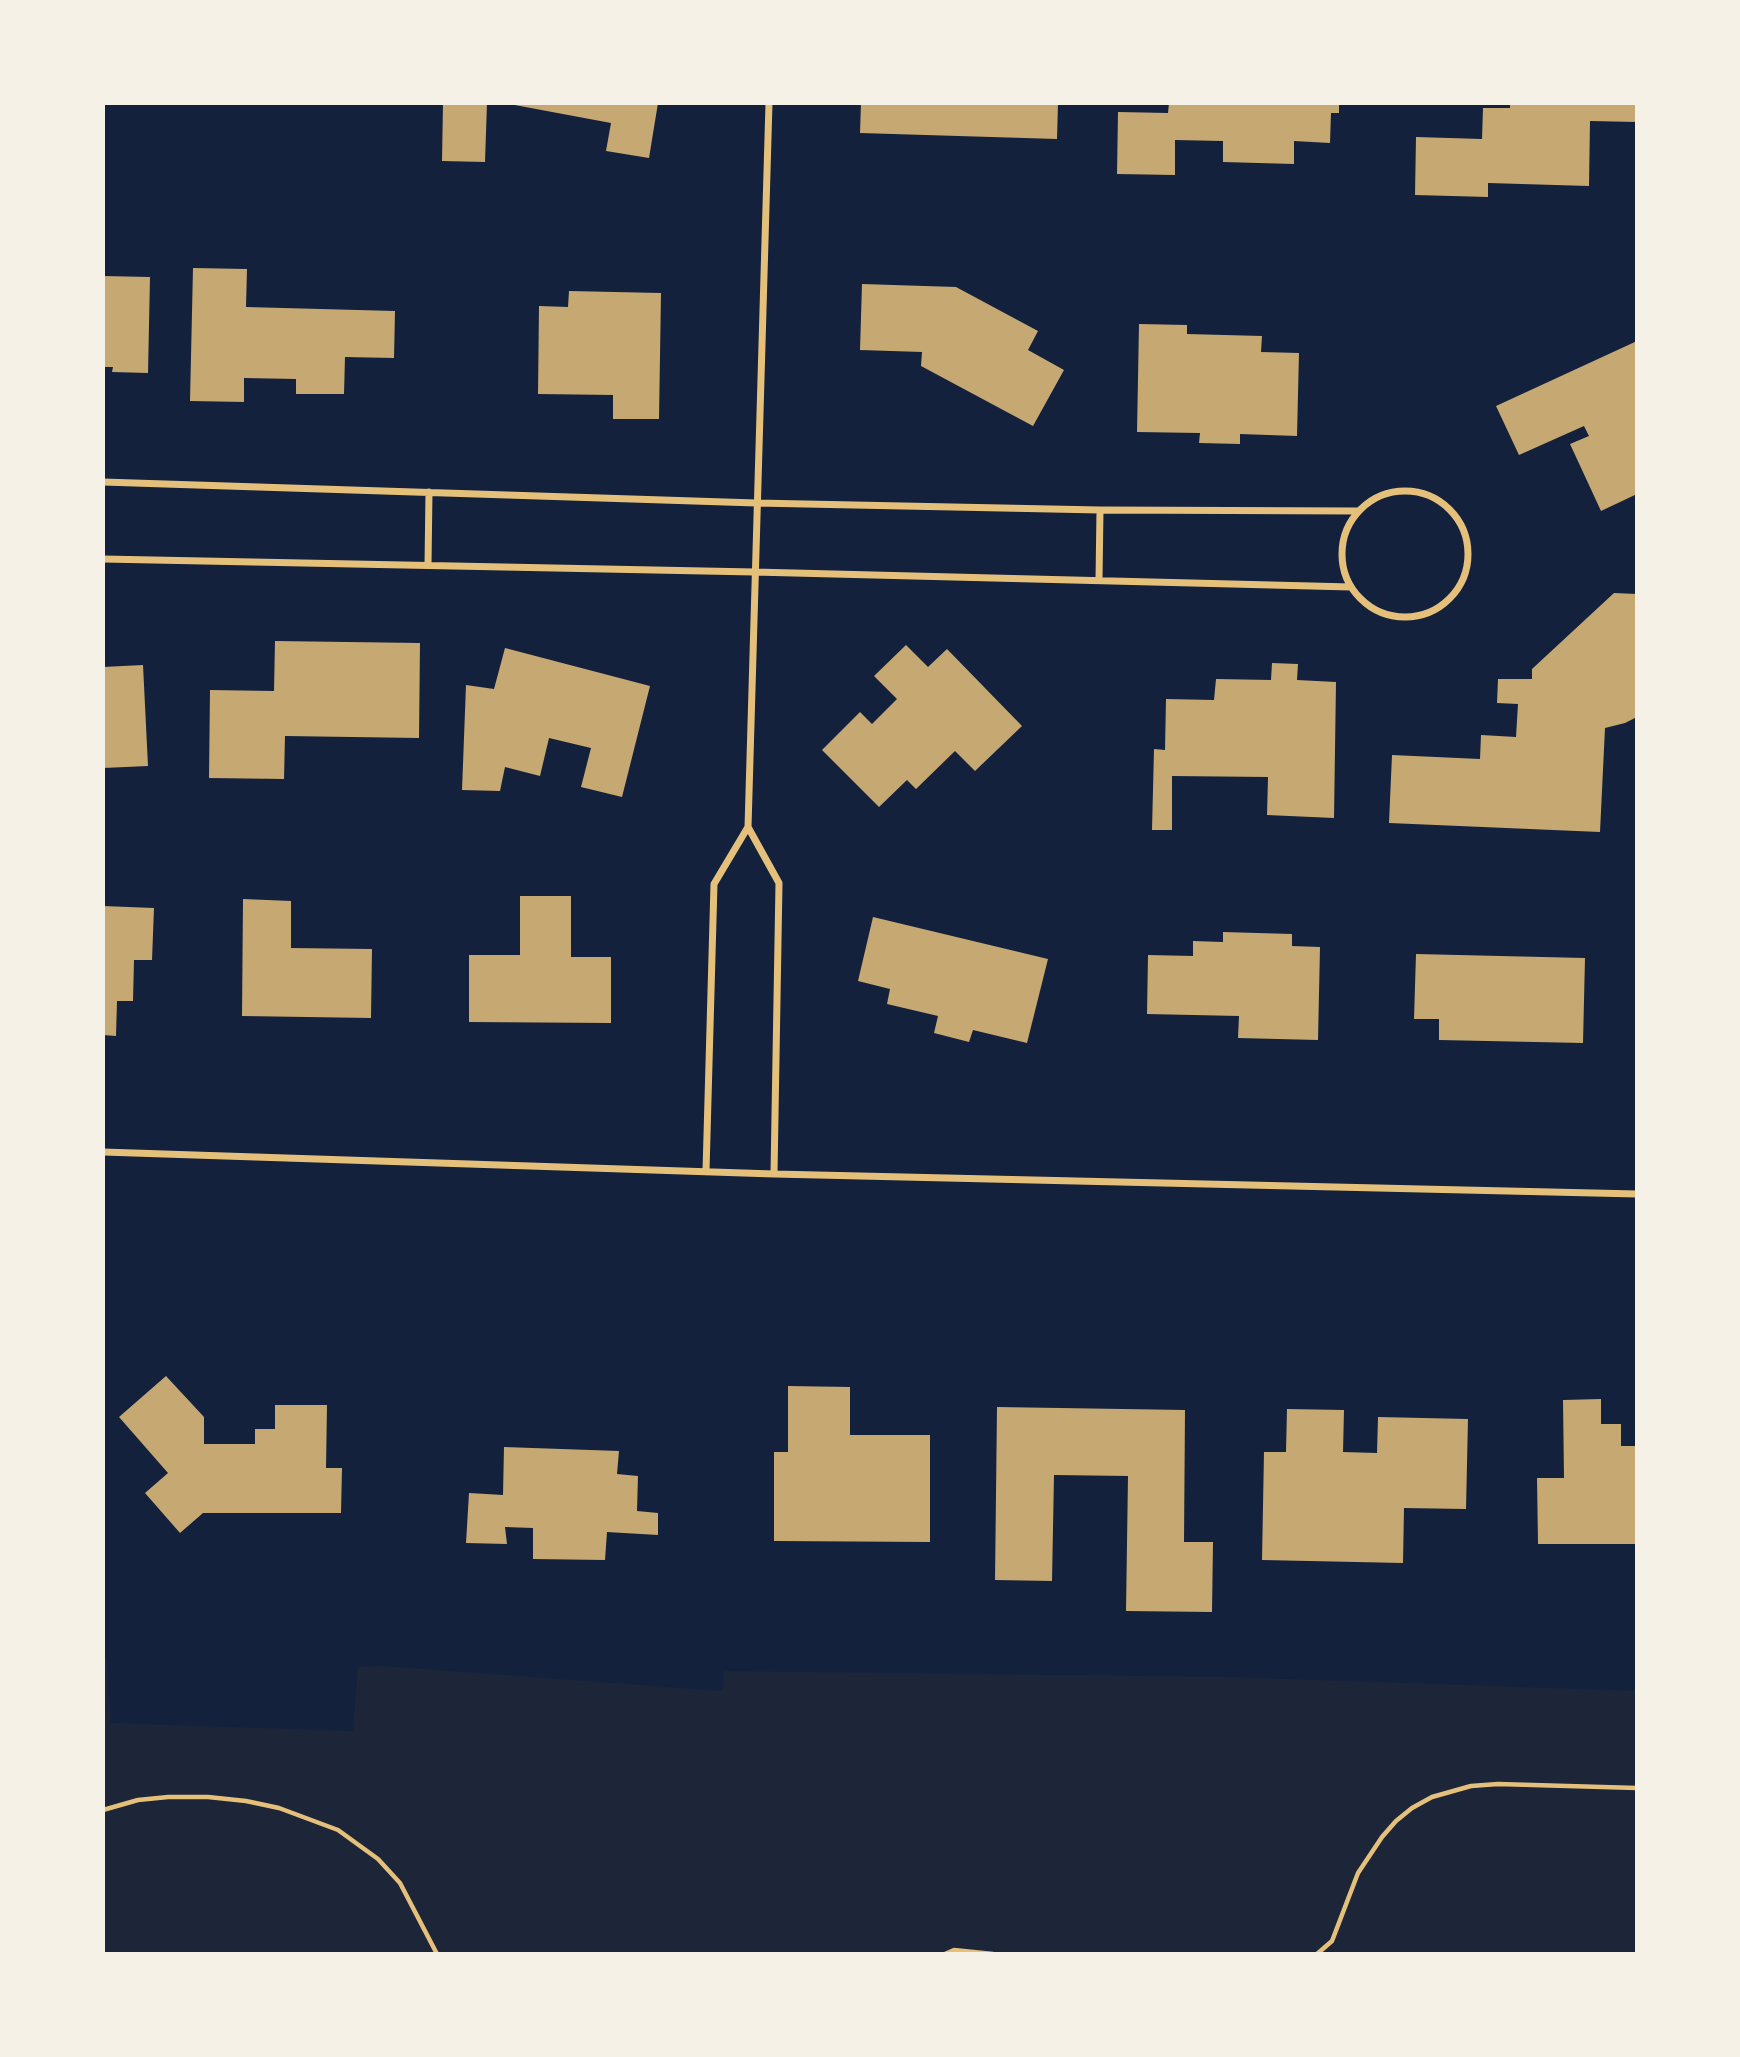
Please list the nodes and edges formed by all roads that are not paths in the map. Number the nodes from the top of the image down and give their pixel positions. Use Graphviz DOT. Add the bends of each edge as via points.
graph roads {
  1 [pos="769,103"];
  2 [pos="103,482"];
  3 [pos="429,492"];
  4 [pos="756,503"];
  5 [pos="1100,510"];
  6 [pos="1358,511"];
  7 [pos="103,559"];
  8 [pos="428,565"];
  9 [pos="754,572"];
  10 [pos="1099,580"];
  11 [pos="1351,587"];
  12 [pos="748,827"];
  13 [pos="103,1152"];
  14 [pos="706,1171"];
  15 [pos="774,1174"];
  16 [pos="1637,1194"];
  1 -- 4 [label="street"];
  2 -- 3 [label="street"];
  3 -- 4 [label="street"];
  3 -- 8 [label="street"];
  4 -- 5 [label="street"];
  4 -- 9 [label="street"];
  5 -- 6 [label="street"];
  5 -- 10 [label="street"];
  6 -- 11 [label="street" via="1343,539 1341,556"];
  6 -- 11 [label="street" via="1395,491 1416,491 1436,498 1464,529 1469,550 1458,590 1424,615 1404,618 1383,613 1364,603"];
  7 -- 8 [label="street"];
  8 -- 9 [label="street"];
  9 -- 10 [label="street"];
  9 -- 12 [label="street"];
  10 -- 11 [label="street"];
  12 -- 14 [label="street" via="714,884"];
  12 -- 15 [label="street" via="779,883"];
  13 -- 14 [label="street"];
  14 -- 15 [label="street"];
  15 -- 16 [label="street"];
}
